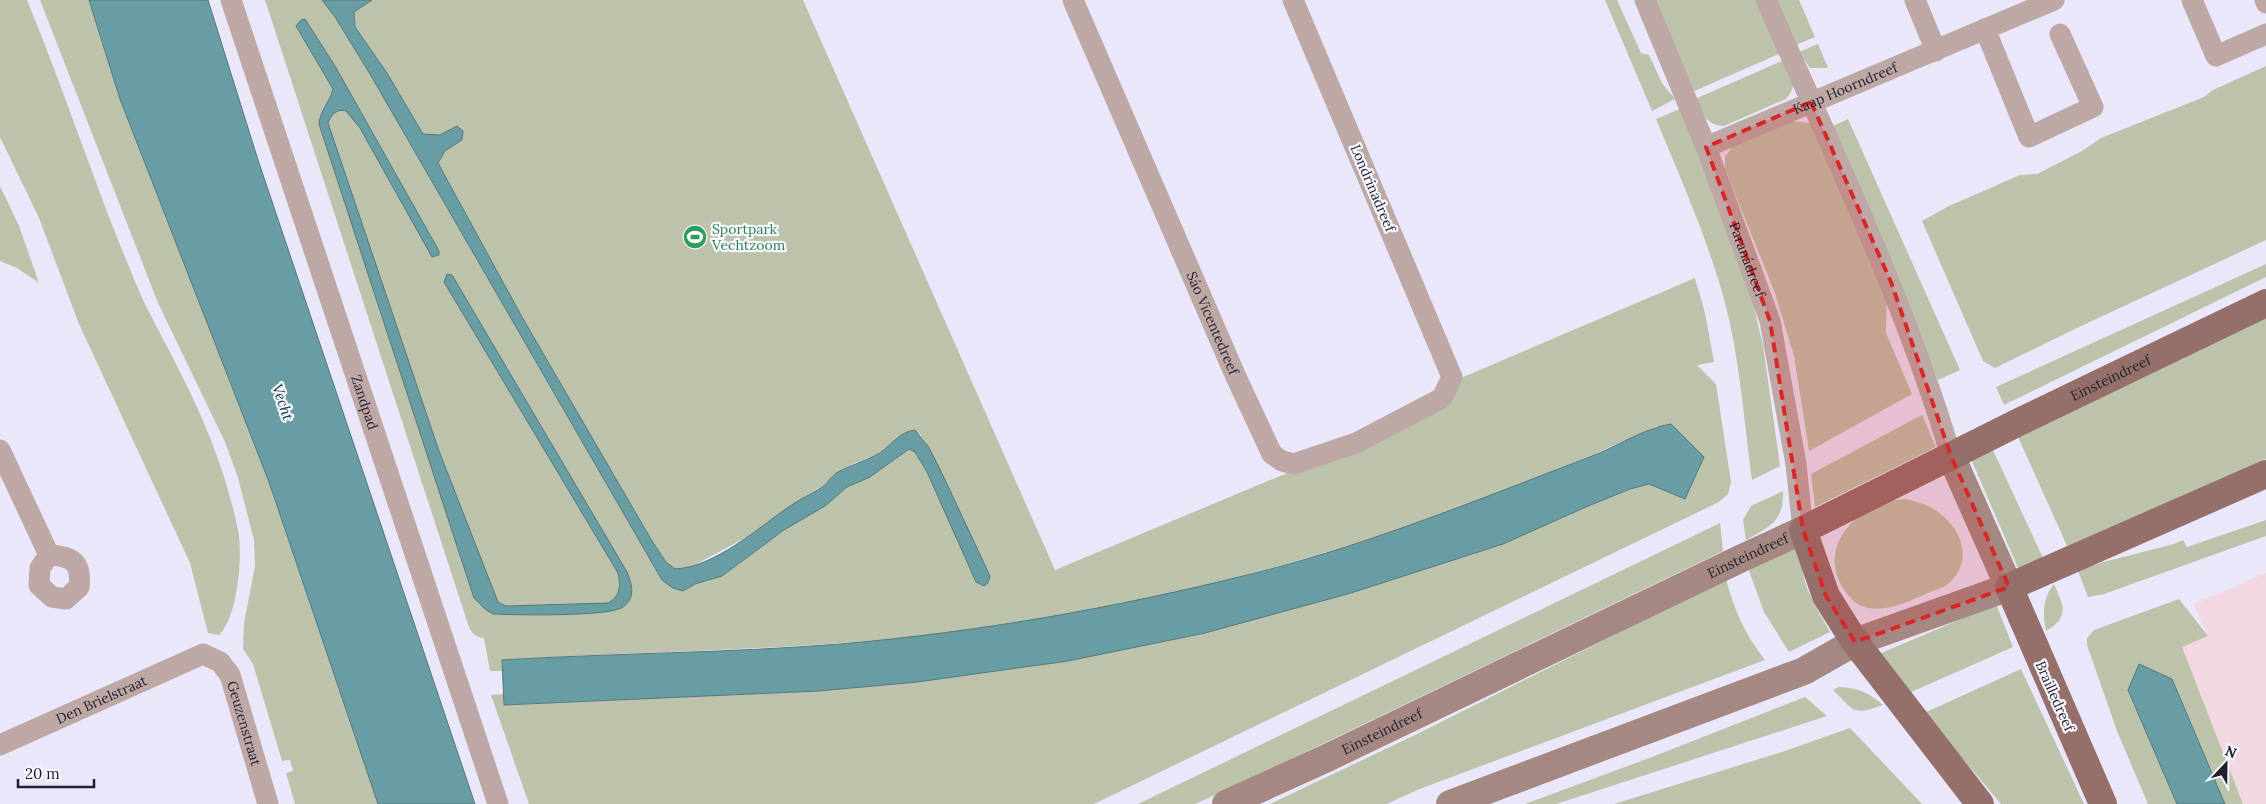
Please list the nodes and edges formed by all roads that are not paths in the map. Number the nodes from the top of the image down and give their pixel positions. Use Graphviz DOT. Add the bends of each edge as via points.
graph roads {
  1 [pos="231,0"];
  2 [pos="1072,0"];
  3 [pos="1293,0"];
  4 [pos="1645,0"];
  5 [pos="1766,0"];
  6 [pos="1915,0"];
  7 [pos="2054,0"];
  8 [pos="2192,0"];
  9 [pos="1985,29"];
  10 [pos="2060,34"];
  11 [pos="2266,34"];
  12 [pos="1936,51"];
  13 [pos="1811,102"];
  14 [pos="1706,147"];
  15 [pos="2266,303"];
  16 [pos="1452,377"];
  17 [pos="0,450"];
  18 [pos="1952,456"];
  19 [pos="2266,474"];
  20 [pos="1803,530"];
  21 [pos="49,555"];
  22 [pos="2009,587"];
  23 [pos="1855,642"];
  24 [pos="203,654"];
  25 [pos="0,745"];
  26 [pos="268,804"];
  27 [pos="498,804"];
  28 [pos="1226,804"];
  29 [pos="1450,804"];
  30 [pos="1980,804"];
  31 [pos="2102,804"];
  1 -- 27 [label="street, Zandpad"];
  2 -- 16 [label="street, Sáo Vicentedreef" via="1272,454 1294,464 1356,443 1442,398"];
  3 -- 16 [label="street, Londrinadreef"];
  4 -- 14 [label="street, Paranádreef"];
  5 -- 13 [label="street"];
  6 -- 12 [label="street"];
  7 -- 9 [label="street, Kaap Hoorndreef"];
  8 -- 11 [label="street" via="2216,56"];
  9 -- 10 [label="street" via="2029,136 2093,107"];
  9 -- 12 [label="street, Kaap Hoorndreef"];
  12 -- 13 [label="street, Kaap Hoorndreef"];
  13 -- 14 [label="street, Kaap Hoorndreef"];
  13 -- 18 [label="street" via="1890,282"];
  14 -- 20 [label="street, Paranádreef" via="1770,321 1796,464"];
  15 -- 18 [label="main road, Einsteindreef"];
  17 -- 21 [label="street"];
  18 -- 20 [label="main road, Einsteindreef"];
  18 -- 22 [label="main road"];
  19 -- 22 [label="main road"];
  20 -- 23 [label="main road" via="1826,596"];
  20 -- 28 [label="main road, Einsteindreef"];
  22 -- 23 [label="main road"];
  22 -- 31 [label="main road, Brailledreef"];
  23 -- 29 [label="main road" via="1804,671"];
  23 -- 30 [label="main road"];
  24 -- 25 [label="street, Den Brielstraat"];
  24 -- 26 [label="street, Geuzenstraat" via="220,662 230,675"];
}
